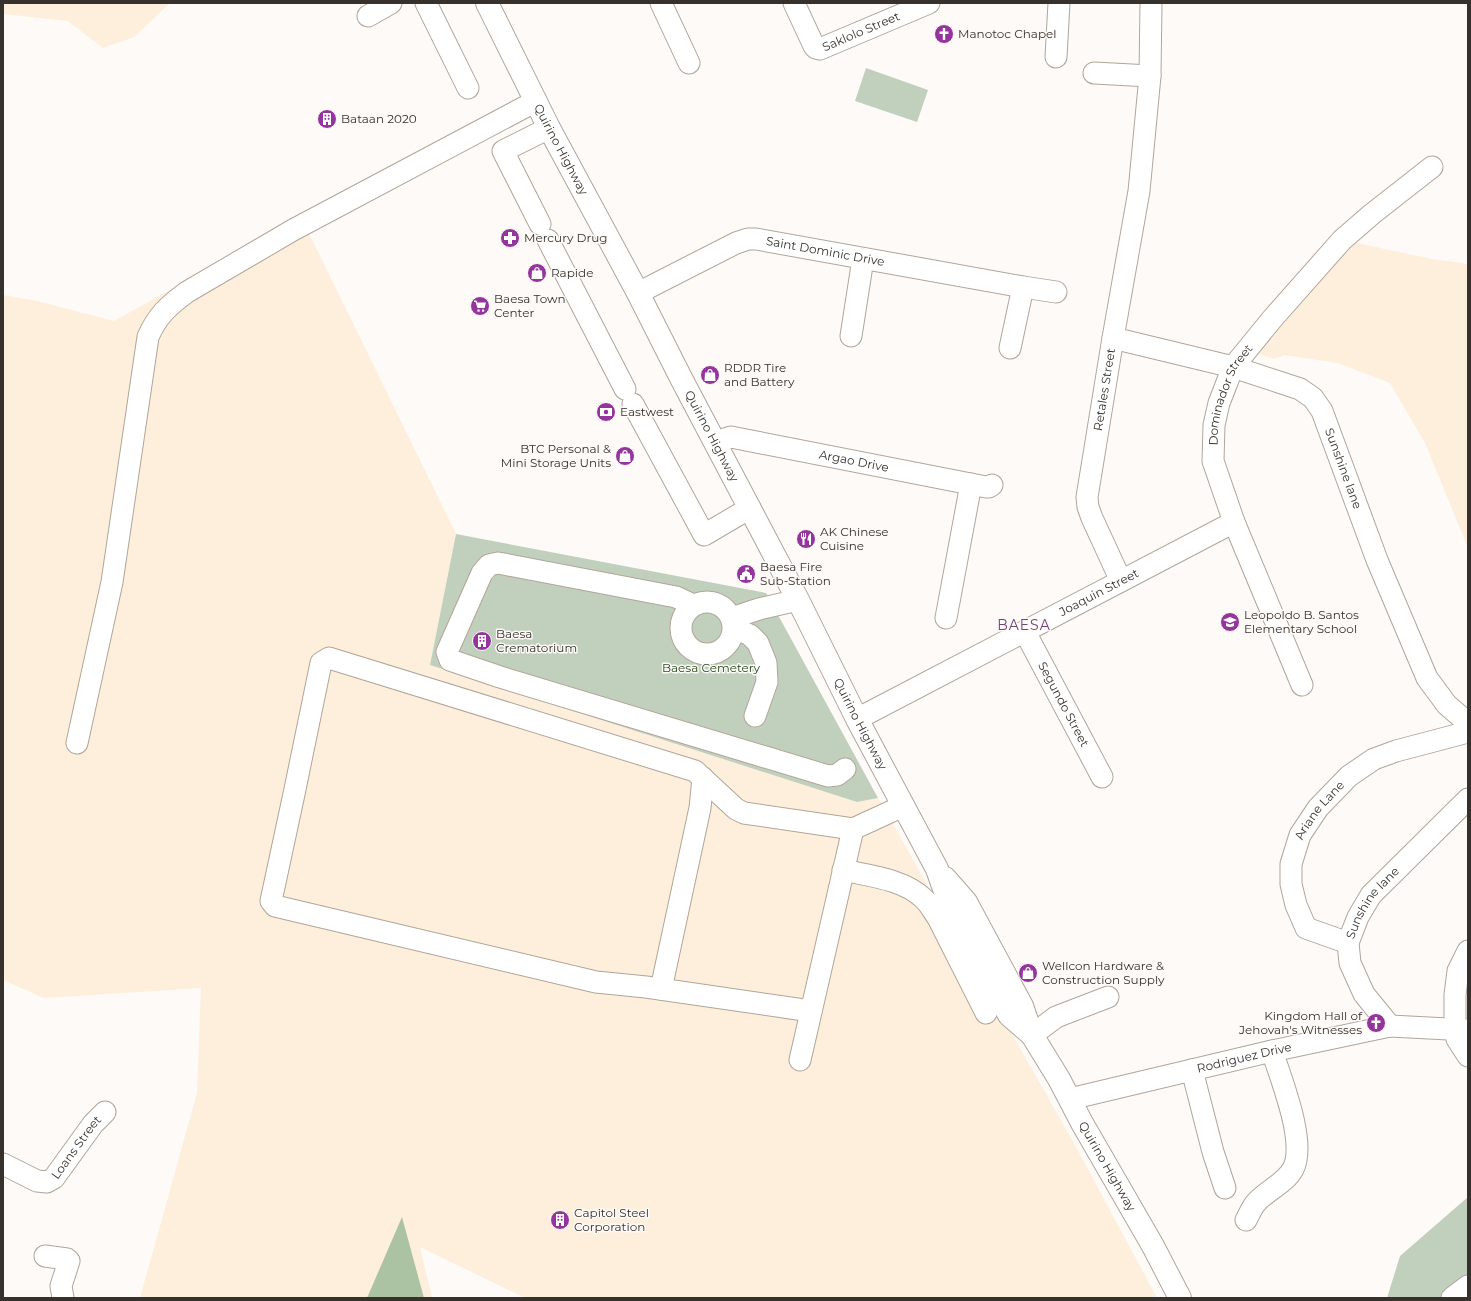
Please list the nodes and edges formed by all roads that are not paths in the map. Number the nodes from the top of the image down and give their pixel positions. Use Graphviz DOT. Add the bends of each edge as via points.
graph roads {
  1 [pos="390,3"];
  2 [pos="426,3"];
  3 [pos="487,3"];
  4 [pos="661,3"];
  5 [pos="794,3"];
  6 [pos="1059,3"];
  7 [pos="1151,3"];
  8 [pos="922,4"];
  9 [pos="368,16"];
  10 [pos="1056,57"];
  11 [pos="689,63"];
  12 [pos="1094,73"];
  13 [pos="1150,76"];
  14 [pos="468,88"];
  15 [pos="536,101"];
  16 [pos="549,128"];
  17 [pos="1432,167"];
  18 [pos="863,259"];
  19 [pos="1023,287"];
  20 [pos="1056,292"];
  21 [pos="638,293"];
  22 [pos="851,336"];
  23 [pos="1113,338"];
  24 [pos="1010,348"];
  25 [pos="1233,367"];
  26 [pos="715,442"];
  27 [pos="971,484"];
  28 [pos="992,485"];
  29 [pos="750,508"];
  30 [pos="1234,522"];
  31 [pos="1121,581"];
  32 [pos="798,600"];
  33 [pos="693,605"];
  34 [pos="946,618"];
  35 [pos="733,623"];
  36 [pos="1025,632"];
  37 [pos="1302,685"];
  38 [pos="755,716"];
  39 [pos="857,719"];
  40 [pos="1468,723"];
  41 [pos="1468,732"];
  42 [pos="77,743"];
  43 [pos="845,769"];
  44 [pos="1102,777"];
  45 [pos="703,778"];
  46 [pos="1468,799"];
  47 [pos="903,806"];
  48 [pos="852,829"];
  49 [pos="843,870"];
  50 [pos="1348,943"];
  51 [pos="1468,951"];
  52 [pos="661,989"];
  53 [pos="1108,997"];
  54 [pos="811,1011"];
  55 [pos="986,1013"];
  56 [pos="1390,1026"];
  57 [pos="1462,1030"];
  58 [pos="1032,1035"];
  59 [pos="1272,1051"];
  60 [pos="1468,1056"];
  61 [pos="800,1060"];
  62 [pos="1192,1070"];
  63 [pos="1070,1099"];
  64 [pos="105,1112"];
  65 [pos="3,1164"];
  66 [pos="1225,1188"];
  67 [pos="1246,1220"];
  68 [pos="45,1256"];
  69 [pos="1468,1286"];
  70 [pos="63,1298"];
  71 [pos="1180,1298"];
  72 [pos="1452,1298"];
  1 -- 9 [label="street"];
  2 -- 14 [label="street"];
  3 -- 15 [label="main road, Quirino Highway"];
  4 -- 11 [label="street"];
  5 -- 8 [label="street, Saklolo Street" via="816,48 820,49"];
  6 -- 10 [label="street"];
  7 -- 13 [label="street, Retales Street"];
  12 -- 13 [label="street"];
  13 -- 23 [label="street, Retales Street" via="1139,191"];
  15 -- 16 [label="main road, Quirino Highway"];
  15 -- 42 [label="street" via="293,230 186,292 172,303 153,325 148,338 112,582"];
  16 -- 21 [label="main road, Quirino Highway"];
  16 -- 29 [label="street" via="503,151 629,397 704,535"];
  17 -- 25 [label="street, Dominador Street" via="1342,240"];
  18 -- 19 [label="street, Saint Dominic Drive"];
  18 -- 21 [label="street, Saint Dominic Drive" via="748,239"];
  18 -- 22 [label="street"];
  19 -- 20 [label="street, Saint Dominic Drive"];
  19 -- 24 [label="street"];
  21 -- 26 [label="main road, Quirino Highway"];
  23 -- 25 [label="street, Sunshine lane"];
  23 -- 31 [label="street, Retales Street" via="1087,497 1092,518"];
  25 -- 30 [label="street, Dominador Street" via="1219,403 1214,425 1213,461"];
  25 -- 40 [label="street, Sunshine lane" via="1300,389 1313,398 1322,411 1377,560 1427,678 1447,705"];
  26 -- 27 [label="street, Argao Drive" via="731,438 741,439 876,469"];
  26 -- 29 [label="main road, Quirino Highway"];
  27 -- 28 [label="street, Argao Drive" via="989,487"];
  27 -- 34 [label="street"];
  29 -- 32 [label="main road, Quirino Highway"];
  30 -- 31 [label="street, Joaquin Street"];
  30 -- 37 [label="street, Dominador Street"];
  31 -- 36 [label="street, Joaquin Street"];
  32 -- 35 [label="street" via="759,609"];
  32 -- 39 [label="main road, Quirino Highway"];
  33 -- 35 [label="street" via="702,602 720,604 727,610"];
  33 -- 35 [label="street" via="684,615 680,629 684,642 694,652 707,655 720,651 730,642"];
  33 -- 43 [label="street" via="676,597 498,563 489,565 482,573 447,652 450,660 500,677 828,776 837,775"];
  35 -- 38 [label="street" via="758,643 766,663 767,682"];
  36 -- 39 [label="street, Joaquin Street"];
  36 -- 44 [label="street, Segundo Street"];
  39 -- 47 [label="main road, Quirino Highway"];
  41 -- 50 [label="street, Ariane Lane" via="1374,759 1350,776 1318,808 1300,835 1290,864 1291,884 1296,905 1306,928"];
  45 -- 48 [label="street" via="736,809 744,813"];
  45 -- 52 [label="street" via="700,808"];
  45 -- 52 [label="street" via="695,771 329,658 321,663 271,900 274,906 596,982"];
  46 -- 50 [label="street, Sunshine lane" via="1371,895 1358,917"];
  47 -- 48 [label="street"];
  47 -- 58 [label="main road, Quirino Highway" via="938,869 952,912 1009,1015"];
  48 -- 49 [label="street"];
  49 -- 54 [label="street"];
  49 -- 55 [label="street" via="896,882 922,897 938,918"];
  50 -- 56 [label="street, Sunshine lane" via="1350,963 1364,994"];
  51 -- 57 [label="street" via="1458,971 1455,995"];
  52 -- 54 [label="street"];
  53 -- 58 [label="street" via="1056,1017"];
  54 -- 61 [label="street"];
  56 -- 57 [label="street, Rodriguez Drive"];
  56 -- 59 [label="street, Rodriguez Drive"];
  57 -- 60 [label="street" via="1457,1039"];
  58 -- 63 [label="main road, Quirino Highway"];
  59 -- 62 [label="street, Rodriguez Drive"];
  59 -- 67 [label="street" via="1295,1125 1297,1157 1286,1179 1255,1204"];
  62 -- 63 [label="street, Rodriguez Drive"];
  62 -- 66 [label="street"];
  63 -- 71 [label="main road, Quirino Highway"];
  64 -- 65 [label="street, Loans Street" via="92,1124 54,1178 47,1182 37,1181"];
  68 -- 70 [label="street" via="69,1261 61,1286"];
  69 -- 72 [label="street"];
}
